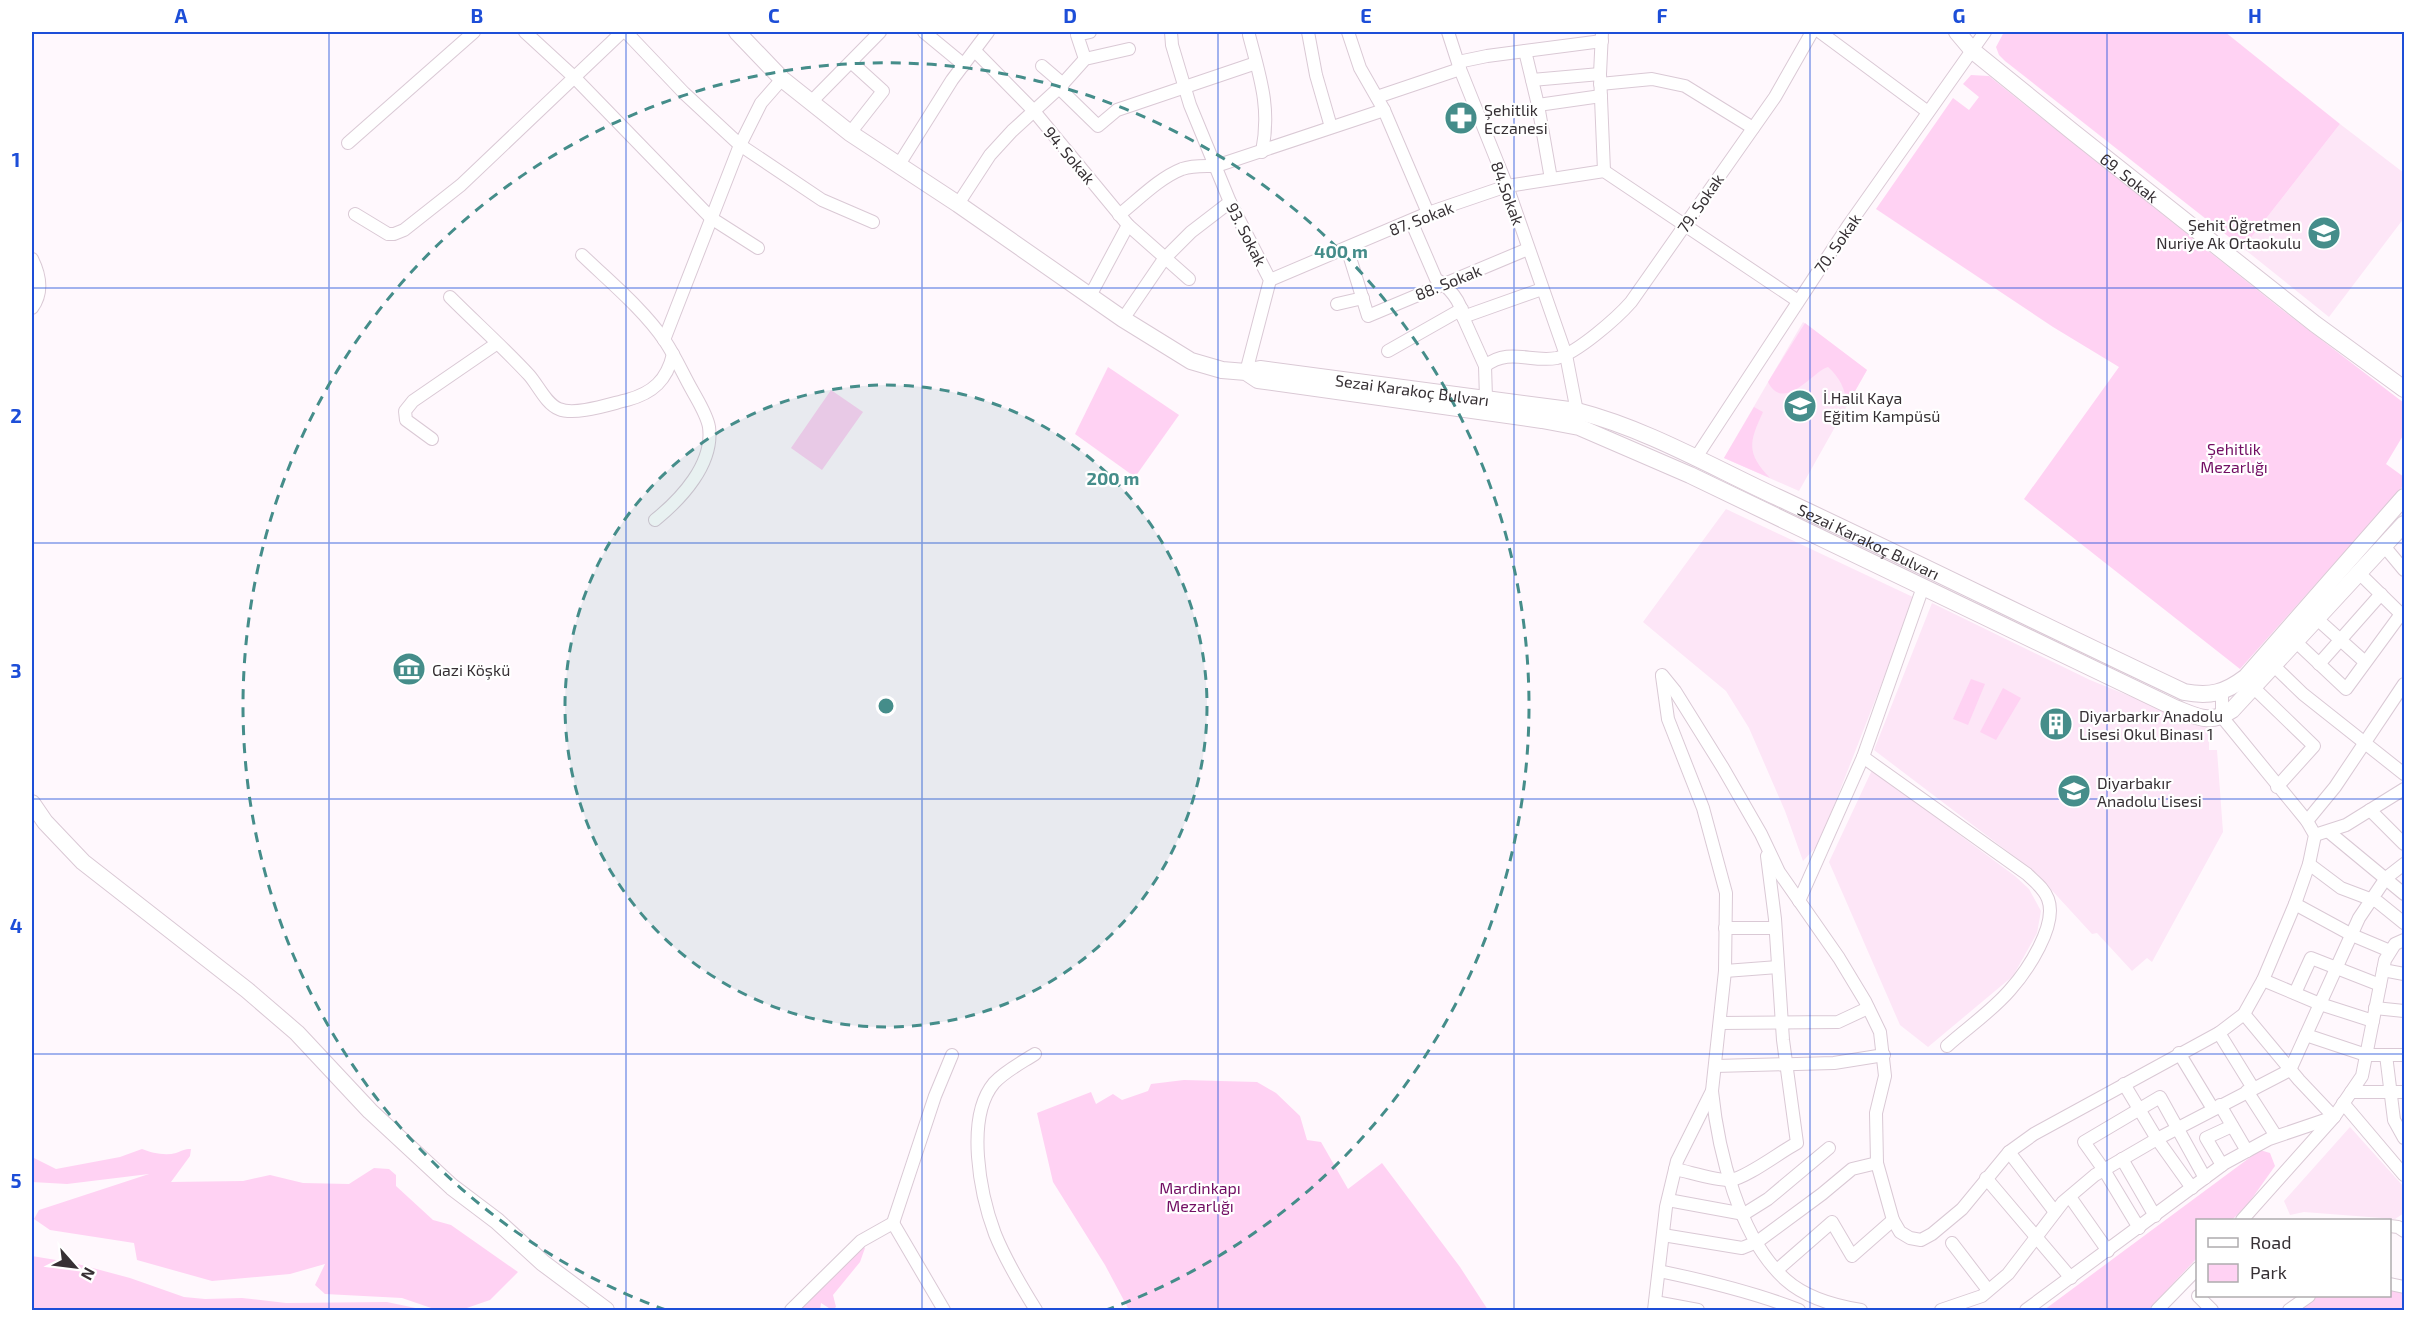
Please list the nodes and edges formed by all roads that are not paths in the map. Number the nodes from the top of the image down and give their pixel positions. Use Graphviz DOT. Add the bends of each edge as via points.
graph roads {
  1 [pos="474,32"];
  2 [pos="525,32"];
  3 [pos="624,32"];
  4 [pos="737,32"];
  5 [pos="880,32"];
  6 [pos="924,32"];
  7 [pos="988,32"];
  8 [pos="1090,32"];
  9 [pos="1171,32"];
  10 [pos="1308,32"];
  11 [pos="1348,32"];
  12 [pos="1448,32"];
  13 [pos="1812,32"];
  14 [pos="1820,32"];
  15 [pos="1957,32"];
  16 [pos="1985,32"];
  17 [pos="1249,35"];
  18 [pos="1602,36"];
  19 [pos="1129,50"];
  20 [pos="975,51"];
  21 [pos="1525,51"];
  22 [pos="1972,51"];
  23 [pos="1085,59"];
  24 [pos="851,62"];
  25 [pos="1256,63"];
  26 [pos="964,65"];
  27 [pos="1459,65"];
  28 [pos="1042,66"];
  29 [pos="575,78"];
  30 [pos="782,79"];
  31 [pos="1532,80"];
  32 [pos="1600,84"];
  33 [pos="1061,86"];
  34 [pos="1184,86"];
  35 [pos="1377,97"];
  36 [pos="811,102"];
  37 [pos="1538,105"];
  38 [pos="1033,110"];
  39 [pos="1384,110"];
  40 [pos="1928,112"];
  41 [pos="1331,127"];
  42 [pos="1753,128"];
  43 [pos="850,133"];
  44 [pos="348,143"];
  45 [pos="740,145"];
  46 [pos="1262,152"];
  47 [pos="898,166"];
  48 [pos="1216,166"];
  49 [pos="1604,171"];
  50 [pos="1551,180"];
  51 [pos="1507,186"];
  52 [pos="1230,202"];
  53 [pos="958,204"];
  54 [pos="1428,213"];
  55 [pos="356,214"];
  56 [pos="1119,215"];
  57 [pos="711,218"];
  58 [pos="1410,221"];
  59 [pos="873,222"];
  60 [pos="1128,225"];
  61 [pos="1684,225"];
  62 [pos="758,248"];
  63 [pos="1347,248"];
  64 [pos="1528,249"];
  65 [pos="582,255"];
  66 [pos="32,259"];
  67 [pos="1164,259"];
  68 [pos="1190,279"];
  69 [pos="1270,280"];
  70 [pos="1444,284"];
  71 [pos="1542,289"];
  72 [pos="1090,296"];
  73 [pos="450,297"];
  74 [pos="1363,298"];
  75 [pos="1798,300"];
  76 [pos="1337,304"];
  77 [pos="32,308"];
  78 [pos="1463,313"];
  79 [pos="1123,319"];
  80 [pos="664,340"];
  81 [pos="496,344"];
  82 [pos="1388,351"];
  83 [pos="673,354"];
  84 [pos="1566,355"];
  85 [pos="1485,366"];
  86 [pos="1246,372"];
  87 [pos="2404,389"];
  88 [pos="1486,398"];
  89 [pos="1578,419"];
  90 [pos="432,439"];
  91 [pos="1695,459"];
  92 [pos="2404,498"];
  93 [pos="655,520"];
  94 [pos="2404,524"];
  95 [pos="2384,546"];
  96 [pos="2404,570"];
  97 [pos="2358,572"];
  98 [pos="1923,587"];
  99 [pos="2381,594"];
  100 [pos="2403,615"];
  101 [pos="2316,618"];
  102 [pos="2341,639"];
  103 [pos="2295,641"];
  104 [pos="2365,662"];
  105 [pos="2319,664"];
  106 [pos="2273,665"];
  107 [pos="2404,684"];
  108 [pos="2254,688"];
  109 [pos="2222,691"];
  110 [pos="2222,717"];
  111 [pos="2365,741"];
  112 [pos="1863,757"];
  113 [pos="2404,774"];
  114 [pos="2277,787"];
  115 [pos="2403,792"];
  116 [pos="32,803"];
  117 [pos="2370,810"];
  118 [pos="2307,821"];
  119 [pos="2328,831"];
  120 [pos="2315,835"];
  121 [pos="2404,844"];
  122 [pos="1766,846"];
  123 [pos="2309,864"];
  124 [pos="2404,864"];
  125 [pos="2386,878"];
  126 [pos="2404,894"];
  127 [pos="2372,899"];
  128 [pos="1799,901"];
  129 [pos="2295,904"];
  130 [pos="2404,922"];
  131 [pos="1725,928"];
  132 [pos="1775,928"];
  133 [pos="2352,935"];
  134 [pos="2404,940"];
  135 [pos="2390,951"];
  136 [pos="1778,967"];
  137 [pos="2336,968"];
  138 [pos="2383,970"];
  139 [pos="1725,971"];
  140 [pos="2404,974"];
  141 [pos="2263,980"];
  142 [pos="2380,986"];
  143 [pos="2295,993"];
  144 [pos="2320,1004"];
  145 [pos="1868,1008"];
  146 [pos="2375,1008"];
  147 [pos="2404,1011"];
  148 [pos="2244,1014"];
  149 [pos="2373,1021"];
  150 [pos="1720,1023"];
  151 [pos="1782,1024"];
  152 [pos="2219,1033"];
  153 [pos="2306,1035"];
  154 [pos="1947,1046"];
  155 [pos="2179,1053"];
  156 [pos="1035,1054"];
  157 [pos="952,1055"];
  158 [pos="1884,1055"];
  159 [pos="2366,1055"];
  160 [pos="2386,1055"];
  161 [pos="2404,1055"];
  162 [pos="1786,1063"];
  163 [pos="1715,1065"];
  164 [pos="2290,1070"];
  165 [pos="2124,1084"];
  166 [pos="2250,1090"];
  167 [pos="1712,1091"];
  168 [pos="2350,1092"];
  169 [pos="2390,1092"];
  170 [pos="2404,1092"];
  171 [pos="2343,1103"];
  172 [pos="2216,1107"];
  173 [pos="2140,1109"];
  174 [pos="2334,1117"];
  175 [pos="2232,1126"];
  176 [pos="2178,1127"];
  177 [pos="2276,1136"];
  178 [pos="2404,1138"];
  179 [pos="2157,1139"];
  180 [pos="1829,1148"];
  181 [pos="2247,1151"];
  182 [pos="2009,1152"];
  183 [pos="2122,1159"];
  184 [pos="1877,1162"];
  185 [pos="2222,1165"];
  186 [pos="1675,1169"];
  187 [pos="2104,1170"];
  188 [pos="2404,1175"];
  189 [pos="1986,1178"];
  190 [pos="2205,1178"];
  191 [pos="1730,1180"];
  192 [pos="2192,1188"];
  193 [pos="2070,1197"];
  194 [pos="1668,1200"];
  195 [pos="2055,1212"];
  196 [pos="1744,1214"];
  197 [pos="2155,1216"];
  198 [pos="2244,1219"];
  199 [pos="1893,1220"];
  200 [pos="893,1223"];
  201 [pos="2139,1228"];
  202 [pos="1663,1235"];
  203 [pos="2036,1238"];
  204 [pos="1757,1242"];
  205 [pos="1952,1243"];
  206 [pos="2108,1251"];
  207 [pos="1777,1270"];
  208 [pos="2196,1270"];
  209 [pos="1659,1271"];
  210 [pos="2071,1278"];
  211 [pos="2185,1281"];
  212 [pos="1988,1290"];
  213 [pos="2196,1293"];
  214 [pos="2200,1297"];
  215 [pos="2307,1297"];
  216 [pos="1654,1306"];
  217 [pos="1780,1307"];
  218 [pos="606,1311"];
  219 [pos="791,1311"];
  220 [pos="944,1311"];
  221 [pos="1036,1311"];
  222 [pos="1698,1311"];
  223 [pos="1799,1311"];
  224 [pos="1861,1311"];
  225 [pos="1941,1311"];
  226 [pos="2026,1311"];
  227 [pos="2157,1311"];
  228 [pos="2212,1311"];
  229 [pos="2289,1311"];
  1 -- 44 [label="street"];
  2 -- 29 [label="street"];
  3 -- 29 [label="street"];
  3 -- 45 [label="street"];
  4 -- 30 [label="street"];
  5 -- 24 [label="street"];
  6 -- 26 [label="street"];
  7 -- 20 [label="street"];
  8 -- 23 [label="street" via="1077,35"];
  9 -- 34 [label="street, 93. Sokak"];
  10 -- 41 [label="street"];
  11 -- 35 [label="street" via="1360,68"];
  12 -- 27 [label="street, 84.Sokak"];
  13 -- 42 [label="street, 79. Sokak"];
  14 -- 40 [label="street"];
  15 -- 22 [label="street, 69. Sokak"];
  16 -- 22 [label="street, 70. Sokak"];
  17 -- 25 [label="street"];
  18 -- 21 [label="street"];
  18 -- 32 [label="street"];
  19 -- 23 [label="street"];
  20 -- 26 [label="street"];
  20 -- 38 [label="street, 94. Sokak"];
  21 -- 27 [label="street"];
  21 -- 31 [label="street"];
  22 -- 40 [label="street, 70. Sokak"];
  22 -- 87 [label="street, 69. Sokak" via="2305,317"];
  23 -- 33 [label="street"];
  24 -- 36 [label="street"];
  24 -- 43 [label="street" via="883,91"];
  25 -- 34 [label="street"];
  25 -- 46 [label="street" via="1266,101 1267,130"];
  26 -- 47 [label="street"];
  27 -- 35 [label="street"];
  27 -- 51 [label="street, 84.Sokak"];
  28 -- 33 [label="street"];
  29 -- 55 [label="street" via="461,185 404,230 388,234"];
  29 -- 57 [label="street"];
  30 -- 36 [label="street"];
  30 -- 45 [label="street" via="761,103"];
  31 -- 32 [label="street"];
  31 -- 37 [label="street"];
  32 -- 37 [label="street"];
  32 -- 42 [label="street" via="1652,79 1685,86"];
  32 -- 49 [label="street"];
  33 -- 34 [label="street" via="1098,126 1117,110"];
  33 -- 38 [label="street"];
  34 -- 48 [label="street, 93. Sokak"];
  35 -- 39 [label="street"];
  36 -- 43 [label="street"];
  37 -- 50 [label="street"];
  38 -- 53 [label="street" via="990,155"];
  38 -- 56 [label="street, 94. Sokak"];
  39 -- 41 [label="street"];
  39 -- 54 [label="street"];
  40 -- 75 [label="street, 70. Sokak"];
  41 -- 46 [label="street"];
  42 -- 61 [label="street, 79. Sokak"];
  43 -- 47 [label="street"];
  45 -- 57 [label="street"];
  45 -- 59 [label="street" via="822,200"];
  46 -- 48 [label="street"];
  47 -- 53 [label="street"];
  48 -- 52 [label="street, 93. Sokak"];
  48 -- 56 [label="street" via="1181,169"];
  49 -- 50 [label="street, 87. Sokak"];
  49 -- 61 [label="street"];
  50 -- 51 [label="street, 87. Sokak"];
  51 -- 54 [label="street, 87. Sokak"];
  51 -- 64 [label="street, 84.Sokak"];
  52 -- 67 [label="street"];
  52 -- 69 [label="street, 93. Sokak"];
  53 -- 72 [label="street"];
  54 -- 58 [label="street, 87. Sokak"];
  56 -- 60 [label="street, 94. Sokak"];
  57 -- 62 [label="street"];
  57 -- 80 [label="street"];
  58 -- 63 [label="street, 87. Sokak"];
  58 -- 70 [label="street" via="1436,279"];
  60 -- 67 [label="street, 94. Sokak"];
  60 -- 72 [label="street"];
  61 -- 75 [label="street"];
  61 -- 84 [label="street, 79. Sokak" via="1617,318"];
  63 -- 69 [label="street, 87. Sokak"];
  63 -- 74 [label="street"];
  64 -- 70 [label="street, 88. Sokak"];
  64 -- 71 [label="street, 84.Sokak"];
  65 -- 80 [label="street"];
  66 -- 77 [label="street" via="38,272 39,291"];
  67 -- 68 [label="street, 94. Sokak"];
  67 -- 79 [label="street"];
  69 -- 86 [label="street, 93. Sokak"];
  70 -- 74 [label="street, 88. Sokak" via="1368,316"];
  70 -- 78 [label="street"];
  71 -- 78 [label="street"];
  71 -- 84 [label="street, 84.Sokak"];
  72 -- 79 [label="street"];
  73 -- 81 [label="street"];
  74 -- 76 [label="street"];
  75 -- 91 [label="street, 70. Sokak"];
  78 -- 82 [label="street"];
  78 -- 85 [label="street"];
  79 -- 86 [label="street" via="1191,361"];
  80 -- 83 [label="street"];
  81 -- 83 [label="street" via="529,375 552,405 568,411 634,398 660,383 669,371"];
  81 -- 90 [label="street" via="413,401 405,411 406,420"];
  83 -- 93 [label="street" via="709,426 708,443 691,483"];
  84 -- 85 [label="street" via="1505,356"];
  84 -- 89 [label="street, 84.Sokak"];
  85 -- 88 [label="street"];
  86 -- 88 [label="street, Sezai Karakoç Bulvarı" via="1260,369"];
  86 -- 89 [label="street" via="1258,380 1542,420"];
  88 -- 89 [label="street, Sezai Karakoç Bulvarı"];
  89 -- 91 [label="street, Sezai Karakoç Bulvarı" via="1640,433"];
  89 -- 98 [label="street"];
  91 -- 109 [label="street, Sezai Karakoç Bulvarı" via="2184,692 2204,696"];
  92 -- 109 [label="street, Sezai Karakoç Bulvarı" via="2246,677"];
  94 -- 95 [label="street"];
  95 -- 96 [label="street"];
  95 -- 97 [label="street"];
  97 -- 99 [label="street"];
  97 -- 101 [label="street"];
  98 -- 110 [label="street" via="2175,708 2204,719"];
  98 -- 112 [label="street"];
  99 -- 100 [label="street"];
  99 -- 102 [label="street"];
  100 -- 104 [label="street"];
  101 -- 102 [label="street"];
  101 -- 103 [label="street"];
  102 -- 104 [label="street"];
  102 -- 105 [label="street"];
  103 -- 105 [label="street"];
  103 -- 106 [label="street"];
  104 -- 105 [label="street" via="2346,688"];
  106 -- 108 [label="street"];
  106 -- 111 [label="street" via="2303,694"];
  107 -- 111 [label="street"];
  108 -- 110 [label="street"];
  108 -- 114 [label="street" via="2314,746"];
  109 -- 110 [label="street"];
  110 -- 114 [label="street"];
  111 -- 113 [label="street"];
  111 -- 118 [label="street"];
  112 -- 128 [label="street"];
  112 -- 154 [label="street" via="2027,874 2041,886 2048,900 2050,917 2027,966 2009,991"];
  114 -- 118 [label="street"];
  115 -- 117 [label="street"];
  116 -- 218 [label="street" via="83,862 247,990 297,1033 370,1111 452,1187"];
  117 -- 119 [label="street"];
  117 -- 121 [label="street"];
  118 -- 120 [label="street"];
  119 -- 120 [label="street"];
  119 -- 125 [label="street"];
  120 -- 123 [label="street"];
  122 -- 128 [label="street"];
  122 -- 131 [label="street" via="1723,768 1662,675 1668,719 1703,808 1726,893"];
  122 -- 132 [label="street"];
  123 -- 127 [label="street" via="2341,888"];
  123 -- 129 [label="street"];
  124 -- 125 [label="street"];
  125 -- 126 [label="street"];
  125 -- 127 [label="street"];
  127 -- 130 [label="street"];
  127 -- 133 [label="street"];
  128 -- 145 [label="street"];
  129 -- 133 [label="street"];
  129 -- 141 [label="street"];
  131 -- 132 [label="street"];
  131 -- 139 [label="street"];
  132 -- 136 [label="street"];
  133 -- 135 [label="street"];
  133 -- 137 [label="street"];
  134 -- 135 [label="street"];
  135 -- 138 [label="street"];
  136 -- 139 [label="street"];
  136 -- 151 [label="street"];
  137 -- 142 [label="street"];
  137 -- 143 [label="street" via="2311,958"];
  137 -- 144 [label="street"];
  138 -- 140 [label="street"];
  138 -- 142 [label="street"];
  139 -- 150 [label="street"];
  141 -- 143 [label="street"];
  141 -- 148 [label="street"];
  142 -- 146 [label="street"];
  143 -- 144 [label="street"];
  144 -- 149 [label="street"];
  144 -- 153 [label="street"];
  145 -- 151 [label="street" via="1838,1022"];
  145 -- 158 [label="street" via="1880,1032"];
  146 -- 147 [label="street"];
  146 -- 149 [label="street"];
  148 -- 152 [label="street"];
  148 -- 164 [label="street"];
  149 -- 159 [label="street"];
  150 -- 151 [label="street"];
  150 -- 163 [label="street"];
  151 -- 162 [label="street"];
  152 -- 155 [label="street"];
  152 -- 166 [label="street"];
  153 -- 159 [label="street"];
  153 -- 164 [label="street"];
  155 -- 165 [label="street"];
  155 -- 172 [label="street"];
  156 -- 221 [label="street" via="994,1083 986,1097 976,1138 995,1233"];
  157 -- 200 [label="street"];
  158 -- 162 [label="street" via="1834,1063"];
  158 -- 184 [label="street" via="1885,1076 1876,1113"];
  159 -- 160 [label="street"];
  159 -- 168 [label="street" via="2362,1076"];
  160 -- 161 [label="street"];
  160 -- 169 [label="street"];
  162 -- 163 [label="street"];
  162 -- 191 [label="street" via="1797,1143 1750,1173"];
  163 -- 167 [label="street"];
  164 -- 166 [label="street"];
  164 -- 174 [label="street"];
  165 -- 173 [label="street"];
  165 -- 182 [label="street"];
  166 -- 172 [label="street"];
  166 -- 177 [label="street"];
  167 -- 186 [label="street"];
  167 -- 191 [label="street"];
  168 -- 169 [label="street"];
  168 -- 171 [label="street"];
  169 -- 170 [label="street"];
  169 -- 178 [label="street" via="2394,1120"];
  171 -- 174 [label="street"];
  171 -- 188 [label="street"];
  172 -- 175 [label="street"];
  172 -- 176 [label="street"];
  173 -- 176 [label="street" via="2160,1097"];
  173 -- 179 [label="street"];
  173 -- 187 [label="street" via="2084,1142"];
  174 -- 177 [label="street"];
  174 -- 198 [label="street"];
  175 -- 181 [label="street"];
  175 -- 185 [label="street" via="2206,1138"];
  176 -- 179 [label="street"];
  176 -- 190 [label="street"];
  177 -- 181 [label="street"];
  179 -- 183 [label="street"];
  179 -- 192 [label="street"];
  180 -- 196 [label="street"];
  181 -- 185 [label="street"];
  182 -- 189 [label="street"];
  182 -- 195 [label="street"];
  183 -- 187 [label="street"];
  183 -- 197 [label="street"];
  184 -- 199 [label="street"];
  184 -- 204 [label="street" via="1852,1169"];
  185 -- 190 [label="street"];
  186 -- 191 [label="street"];
  186 -- 194 [label="street"];
  187 -- 193 [label="street"];
  187 -- 201 [label="street"];
  189 -- 199 [label="street" via="1962,1209 1921,1240 1900,1232"];
  189 -- 203 [label="street"];
  190 -- 192 [label="street"];
  191 -- 196 [label="street"];
  192 -- 197 [label="street"];
  193 -- 195 [label="street"];
  193 -- 206 [label="street"];
  194 -- 196 [label="street"];
  194 -- 202 [label="street"];
  195 -- 203 [label="street"];
  196 -- 204 [label="street"];
  197 -- 201 [label="street"];
  199 -- 207 [label="street" via="1852,1256 1832,1222"];
  200 -- 219 [label="street" via="861,1241"];
  200 -- 220 [label="street"];
  201 -- 206 [label="street"];
  202 -- 204 [label="street" via="1742,1248"];
  202 -- 209 [label="street"];
  203 -- 210 [label="street"];
  203 -- 212 [label="street" via="2008,1274"];
  204 -- 207 [label="street"];
  205 -- 212 [label="street"];
  206 -- 210 [label="street"];
  207 -- 224 [label="street" via="1812,1296"];
  208 -- 211 [label="street"];
  209 -- 216 [label="street"];
  209 -- 217 [label="street" via="1720,1283"];
  210 -- 226 [label="street"];
  211 -- 213 [label="street"];
  211 -- 227 [label="street"];
  212 -- 225 [label="street" via="1982,1296"];
  214 -- 228 [label="street"];
  215 -- 229 [label="street"];
  216 -- 222 [label="street"];
  217 -- 223 [label="street"];
}
